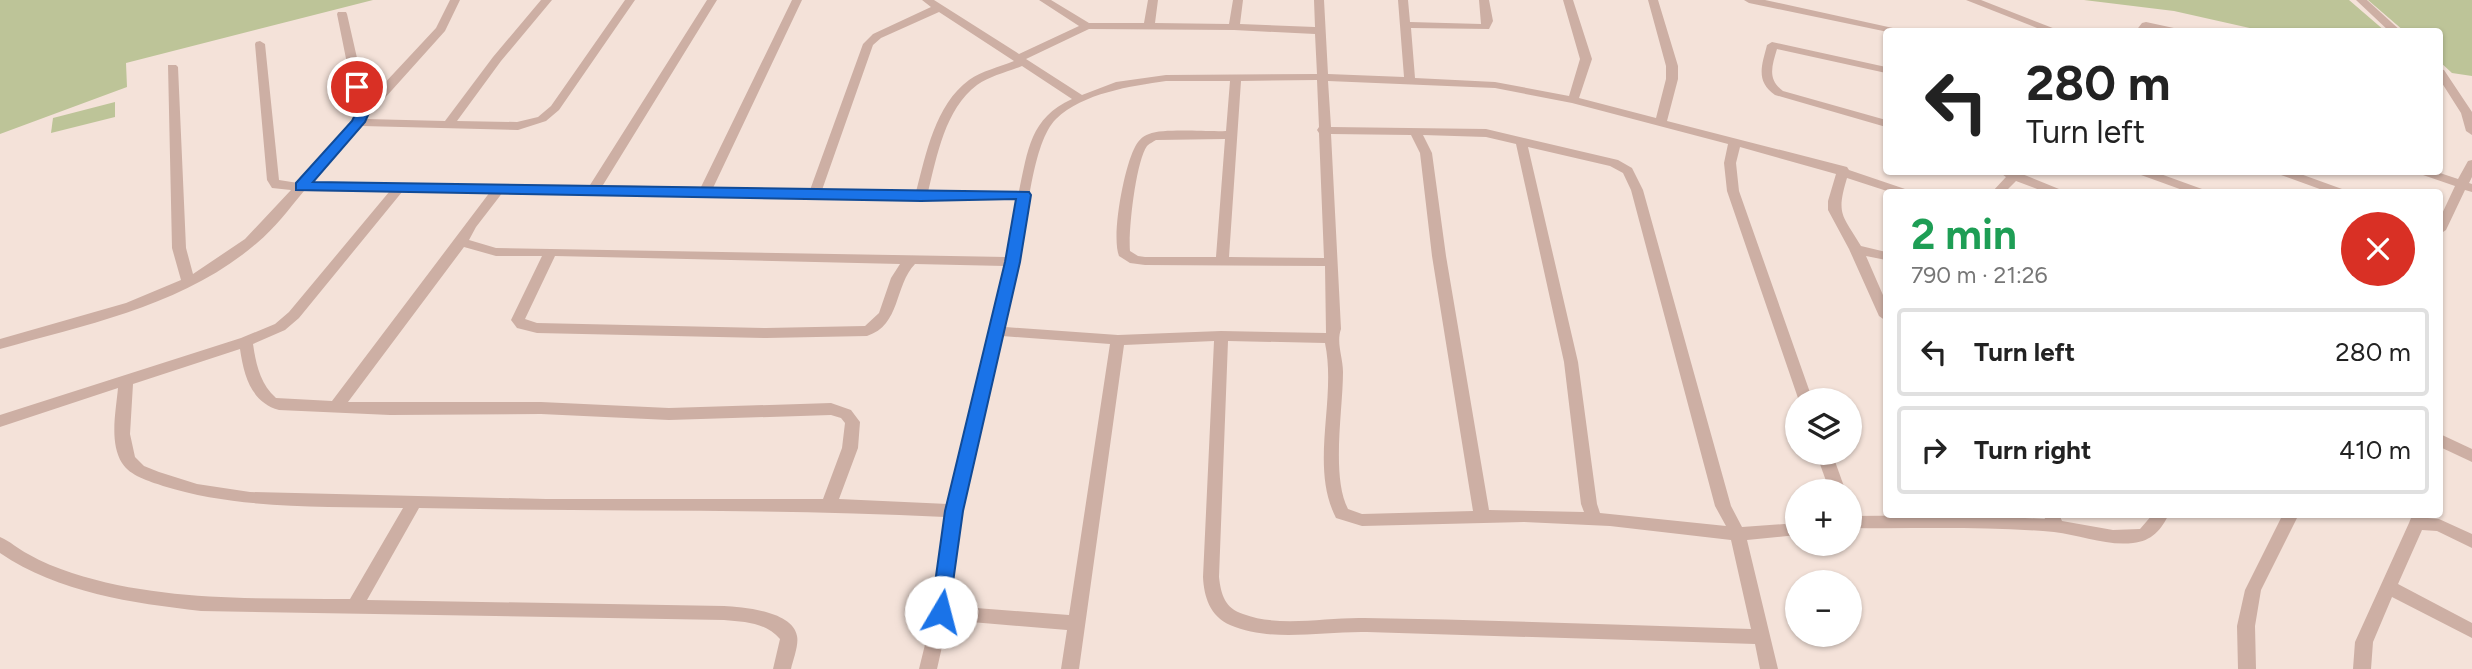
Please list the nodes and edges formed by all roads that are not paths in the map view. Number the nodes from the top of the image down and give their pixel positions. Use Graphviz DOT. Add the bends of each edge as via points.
graph roads {
  1 [pos="455,0"];
  2 [pos="547,0"];
  3 [pos="630,0"];
  4 [pos="712,0"];
  5 [pos="797,0"];
  6 [pos="927,0"];
  7 [pos="1044,0"];
  8 [pos="1153,0"];
  9 [pos="1238,0"];
  10 [pos="1320,0"];
  11 [pos="1403,0"];
  12 [pos="1484,0"];
  13 [pos="1568,0"];
  14 [pos="1653,0"];
  15 [pos="1749,0"];
  16 [pos="1971,0"];
  17 [pos="2361,0"];
  18 [pos="939,8"];
  19 [pos="342,14"];
  20 [pos="1405,25"];
  21 [pos="1087,26"];
  22 [pos="1149,26"];
  23 [pos="1234,27"];
  24 [pos="1886,28"];
  25 [pos="2048,28"];
  26 [pos="2143,28"];
  27 [pos="2165,28"];
  28 [pos="2392,28"];
  29 [pos="1322,31"];
  30 [pos="260,44"];
  31 [pos="1020,61"];
  32 [pos="172,67"];
  33 [pos="1883,69"];
  34 [pos="1236,77"];
  35 [pos="1321,77"];
  36 [pos="2443,77"];
  37 [pos="1410,80"];
  38 [pos="1080,99"];
  39 [pos="1573,100"];
  40 [pos="361,117"];
  41 [pos="1661,122"];
  42 [pos="1883,123"];
  43 [pos="448,125"];
  44 [pos="1324,130"];
  45 [pos="2472,131"];
  46 [pos="1416,134"];
  47 [pos="1232,135"];
  48 [pos="1521,141"];
  49 [pos="1735,141"];
  50 [pos="2472,164"];
  51 [pos="1843,170"];
  52 [pos="2016,175"];
  53 [pos="2153,175"];
  54 [pos="2293,175"];
  55 [pos="2435,175"];
  56 [pos="2307,180"];
  57 [pos="400,186"];
  58 [pos="301,187"];
  59 [pos="2468,187"];
  60 [pos="499,189"];
  61 [pos="594,189"];
  62 [pos="1893,189"];
  63 [pos="2047,189"];
  64 [pos="2190,189"];
  65 [pos="2300,189"];
  66 [pos="2330,189"];
  67 [pos="705,192"];
  68 [pos="815,193"];
  69 [pos="1024,195"];
  70 [pos="921,196"];
  71 [pos="2443,225"];
  72 [pos="461,242"];
  73 [pos="1856,249"];
  74 [pos="551,252"];
  75 [pos="1883,255"];
  76 [pos="913,259"];
  77 [pos="1013,262"];
  78 [pos="1329,262"];
  79 [pos="1222,263"];
  80 [pos="189,283"];
  81 [pos="1883,309"];
  82 [pos="996,331"];
  83 [pos="1221,336"];
  84 [pos="1331,338"];
  85 [pos="1118,340"];
  86 [pos="246,342"];
  87 [pos="0,344"];
  88 [pos="126,380"];
  89 [pos="1801,388"];
  90 [pos="335,408"];
  91 [pos="0,421"];
  92 [pos="2443,442"];
  93 [pos="2472,456"];
  94 [pos="415,501"];
  95 [pos="829,505"];
  96 [pos="954,511"];
  97 [pos="1482,517"];
  98 [pos="2158,518"];
  99 [pos="2289,518"];
  100 [pos="1595,520"];
  101 [pos="2054,520"];
  102 [pos="1862,522"];
  103 [pos="1785,529"];
  104 [pos="1738,534"];
  105 [pos="2472,541"];
  106 [pos="0,544"];
  107 [pos="2389,587"];
  108 [pos="355,606"];
  109 [pos="941,612"];
  110 [pos="1076,623"];
  111 [pos="2472,631"];
  112 [pos="1760,636"];
  113 [pos="782,669"];
  114 [pos="928,669"];
  115 [pos="1070,669"];
  116 [pos="1769,669"];
  117 [pos="2247,669"];
  118 [pos="2362,669"];
  1 -- 40 [label="street" via="440,29"];
  2 -- 43 [label="street"];
  3 -- 43 [label="street" via="565,95 542,119 518,126"];
  4 -- 61 [label="street"];
  5 -- 67 [label="street"];
  6 -- 18 [label="street"];
  7 -- 21 [label="street"];
  8 -- 22 [label="street"];
  9 -- 23 [label="street"];
  10 -- 29 [label="street"];
  11 -- 20 [label="street"];
  12 -- 20 [label="street" via="1485,27"];
  13 -- 39 [label="street" via="1586,60"];
  14 -- 41 [label="street" via="1672,66"];
  15 -- 24 [label="street"];
  16 -- 25 [label="street"];
  17 -- 28 [label="street"];
  18 -- 31 [label="street"];
  18 -- 68 [label="street" via="868,44"];
  19 -- 40 [label="street"];
  20 -- 37 [label="street"];
  21 -- 22 [label="street"];
  21 -- 31 [label="street"];
  22 -- 23 [label="street"];
  23 -- 29 [label="street"];
  26 -- 27 [label="street"];
  29 -- 35 [label="street"];
  30 -- 58 [label="street" via="273,180 284,187"];
  31 -- 38 [label="street"];
  31 -- 70 [label="street" via="975,82 956,101 939,129"];
  32 -- 80 [label="street" via="179,248"];
  33 -- 42 [label="street" via="1772,45 1765,79 1779,93"];
  34 -- 35 [label="street"];
  34 -- 38 [label="street" via="1137,80"];
  34 -- 47 [label="street"];
  35 -- 37 [label="street"];
  35 -- 44 [label="street"];
  36 -- 45 [label="street" via="2467,113"];
  37 -- 39 [label="street" via="1494,85"];
  38 -- 69 [label="street" via="1052,116 1038,134"];
  39 -- 41 [label="street"];
  40 -- 43 [label="street"];
  40 -- 58 [label="street"];
  41 -- 49 [label="street"];
  44 -- 46 [label="street"];
  44 -- 78 [label="street"];
  46 -- 48 [label="street" via="1486,133"];
  46 -- 97 [label="street" via="1426,153"];
  47 -- 79 [label="street"];
  47 -- 79 [label="street" via="1145,140 1137,153 1123,249 1129,257 1145,261"];
  48 -- 100 [label="street" via="1571,362 1589,504"];
  48 -- 104 [label="street" via="1614,163 1629,171 1723,506"];
  49 -- 51 [label="street"];
  49 -- 89 [label="street" via="1730,163 1733,191"];
  50 -- 59 [label="street"];
  51 -- 62 [label="street"];
  51 -- 73 [label="street" via="1834,210"];
  52 -- 63 [label="street"];
  53 -- 64 [label="street"];
  54 -- 56 [label="street"];
  55 -- 59 [label="street"];
  56 -- 65 [label="street"];
  56 -- 66 [label="street"];
  57 -- 58 [label="street"];
  57 -- 60 [label="street"];
  57 -- 86 [label="street" via="294,315 280,327"];
  58 -- 80 [label="street" via="253,240"];
  59 -- 71 [label="street"];
  60 -- 61 [label="street"];
  60 -- 72 [label="street"];
  61 -- 67 [label="street"];
  67 -- 68 [label="street"];
  68 -- 70 [label="street"];
  69 -- 70 [label="street"];
  69 -- 77 [label="street"];
  72 -- 74 [label="street" via="496,252"];
  72 -- 90 [label="street"];
  73 -- 75 [label="street"];
  73 -- 81 [label="street"];
  74 -- 76 [label="street"];
  74 -- 76 [label="street" via="520,314 522,325 696,332 867,331 888,313 899,275"];
  76 -- 77 [label="street"];
  77 -- 82 [label="street"];
  78 -- 79 [label="street"];
  78 -- 84 [label="street"];
  80 -- 87 [label="street" via="134,307"];
  82 -- 85 [label="street"];
  82 -- 96 [label="street"];
  83 -- 84 [label="street"];
  83 -- 85 [label="street"];
  83 -- 112 [label="street" via="1211,577 1212,593 1224,614 1237,621 1273,626"];
  84 -- 97 [label="street" via="1336,369 1335,499 1342,514 1362,520"];
  85 -- 110 [label="street"];
  86 -- 88 [label="street"];
  86 -- 90 [label="street" via="254,377 270,403"];
  88 -- 91 [label="street"];
  88 -- 94 [label="street" via="122,434 128,460 154,477 197,490 250,498"];
  90 -- 95 [label="street" via="541,408 669,414 831,409 853,422 850,448"];
  92 -- 93 [label="street"];
  94 -- 95 [label="street" via="547,506"];
  94 -- 108 [label="street"];
  95 -- 96 [label="street"];
  96 -- 109 [label="street"];
  97 -- 100 [label="street"];
  98 -- 101 [label="street" via="2151,529 2136,537 2082,532"];
  99 -- 117 [label="street" via="2253,590 2246,626"];
  100 -- 104 [label="street"];
  101 -- 102 [label="street"];
  103 -- 104 [label="street"];
  104 -- 112 [label="street"];
  105 -- 107 [label="street" via="2440,525 2417,523"];
  106 -- 108 [label="street" via="45,569 139,597 201,604"];
  107 -- 111 [label="street"];
  107 -- 118 [label="street" via="2364,642"];
  108 -- 113 [label="street" via="763,617 789,637"];
  109 -- 110 [label="street"];
  109 -- 114 [label="street"];
  110 -- 115 [label="street"];
  112 -- 116 [label="street"];
}
